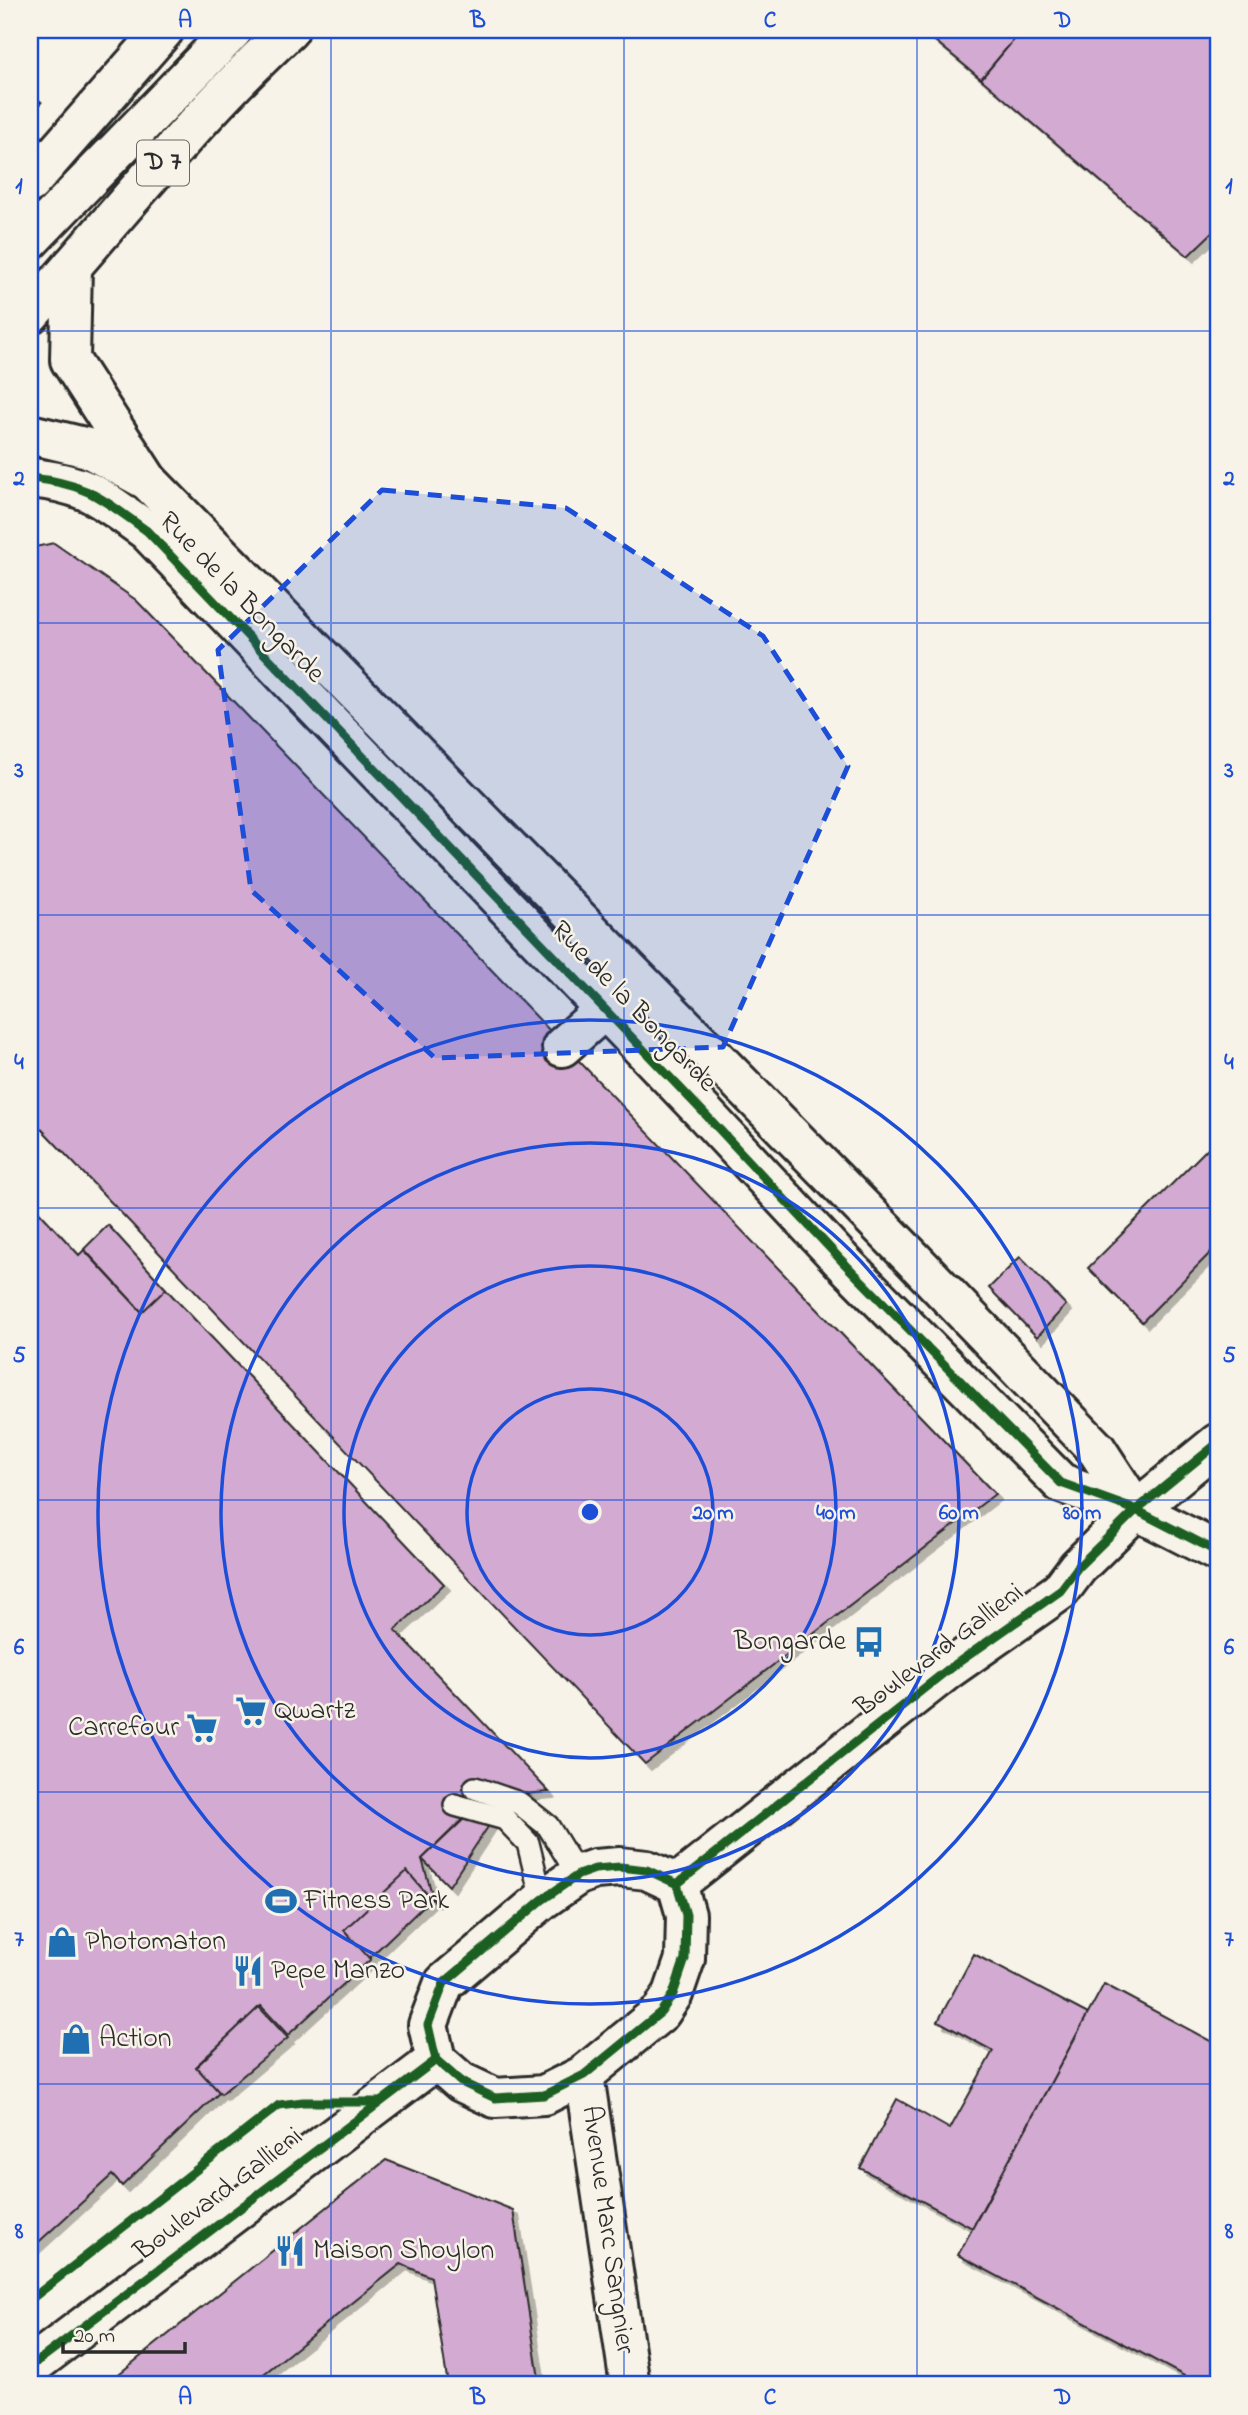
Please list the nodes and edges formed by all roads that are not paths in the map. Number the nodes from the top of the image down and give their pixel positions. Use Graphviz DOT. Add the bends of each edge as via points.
graph roads {
  1 [pos="164,30"];
  2 [pos="233,30"];
  3 [pos="281,30"];
  4 [pos="289,30"];
  5 [pos="255,61"];
  6 [pos="30,183"];
  7 [pos="30,240"];
  8 [pos="72,266"];
  9 [pos="30,314"];
  10 [pos="30,434"];
  11 [pos="30,478"];
  12 [pos="148,481"];
  13 [pos="641,984"];
  14 [pos="604,1010"];
  15 [pos="562,1047"];
  16 [pos="1218,1443"];
  17 [pos="1136,1510"];
  18 [pos="1218,1552"];
  19 [pos="475,1788"];
  20 [pos="454,1805"];
  21 [pos="578,1875"];
  22 [pos="677,1884"];
  23 [pos="542,1900"];
  24 [pos="436,2060"];
  25 [pos="584,2075"];
  26 [pos="30,2367"];
  27 [pos="630,2385"];
  1 -- 6 [label="main road"];
  2 -- 7 [label="main road"];
  3 -- 5 [label="main road"];
  4 -- 5 [label="main road, D 7"];
  5 -- 8 [label="main road, D 7"];
  8 -- 9 [label="main road, D 7"];
  8 -- 12 [label="main road" via="70,360"];
  10 -- 12 [label="main road" via="88,447"];
  11 -- 14 [label="main road, Rue de la Bongarde" via="54,480 94,493 147,531"];
  12 -- 13 [label="main road, Rue de la Bongarde"];
  13 -- 14 [label="main road"];
  13 -- 17 [label="main road, Rue de la Bongarde" via="1097,1450"];
  14 -- 15 [label="main road"];
  14 -- 17 [label="main road, Rue de la Bongarde" via="1061,1483"];
  16 -- 17 [label="main road, Boulevard Gallieni"];
  17 -- 18 [label="main road, Rue de la Bongarde"];
  17 -- 22 [label="main road, Boulevard Gallieni" via="1060,1591 946,1671"];
  19 -- 21 [label="lane" via="519,1804 548,1826"];
  20 -- 23 [label="lane" via="505,1819 528,1843"];
  21 -- 22 [label="main road" via="595,1868 620,1867 647,1870"];
  21 -- 23 [label="main road"];
  22 -- 25 [label="main road" via="687,1915 685,1959 673,1994 661,2012"];
  23 -- 24 [label="main road" via="444,1983 428,2025"];
  24 -- 25 [label="main road" via="461,2082 495,2098 544,2095"];
  24 -- 26 [label="main road, Boulevard Gallieni"];
  25 -- 27 [label="main road, Avenue Marc Sangnier"];
}
